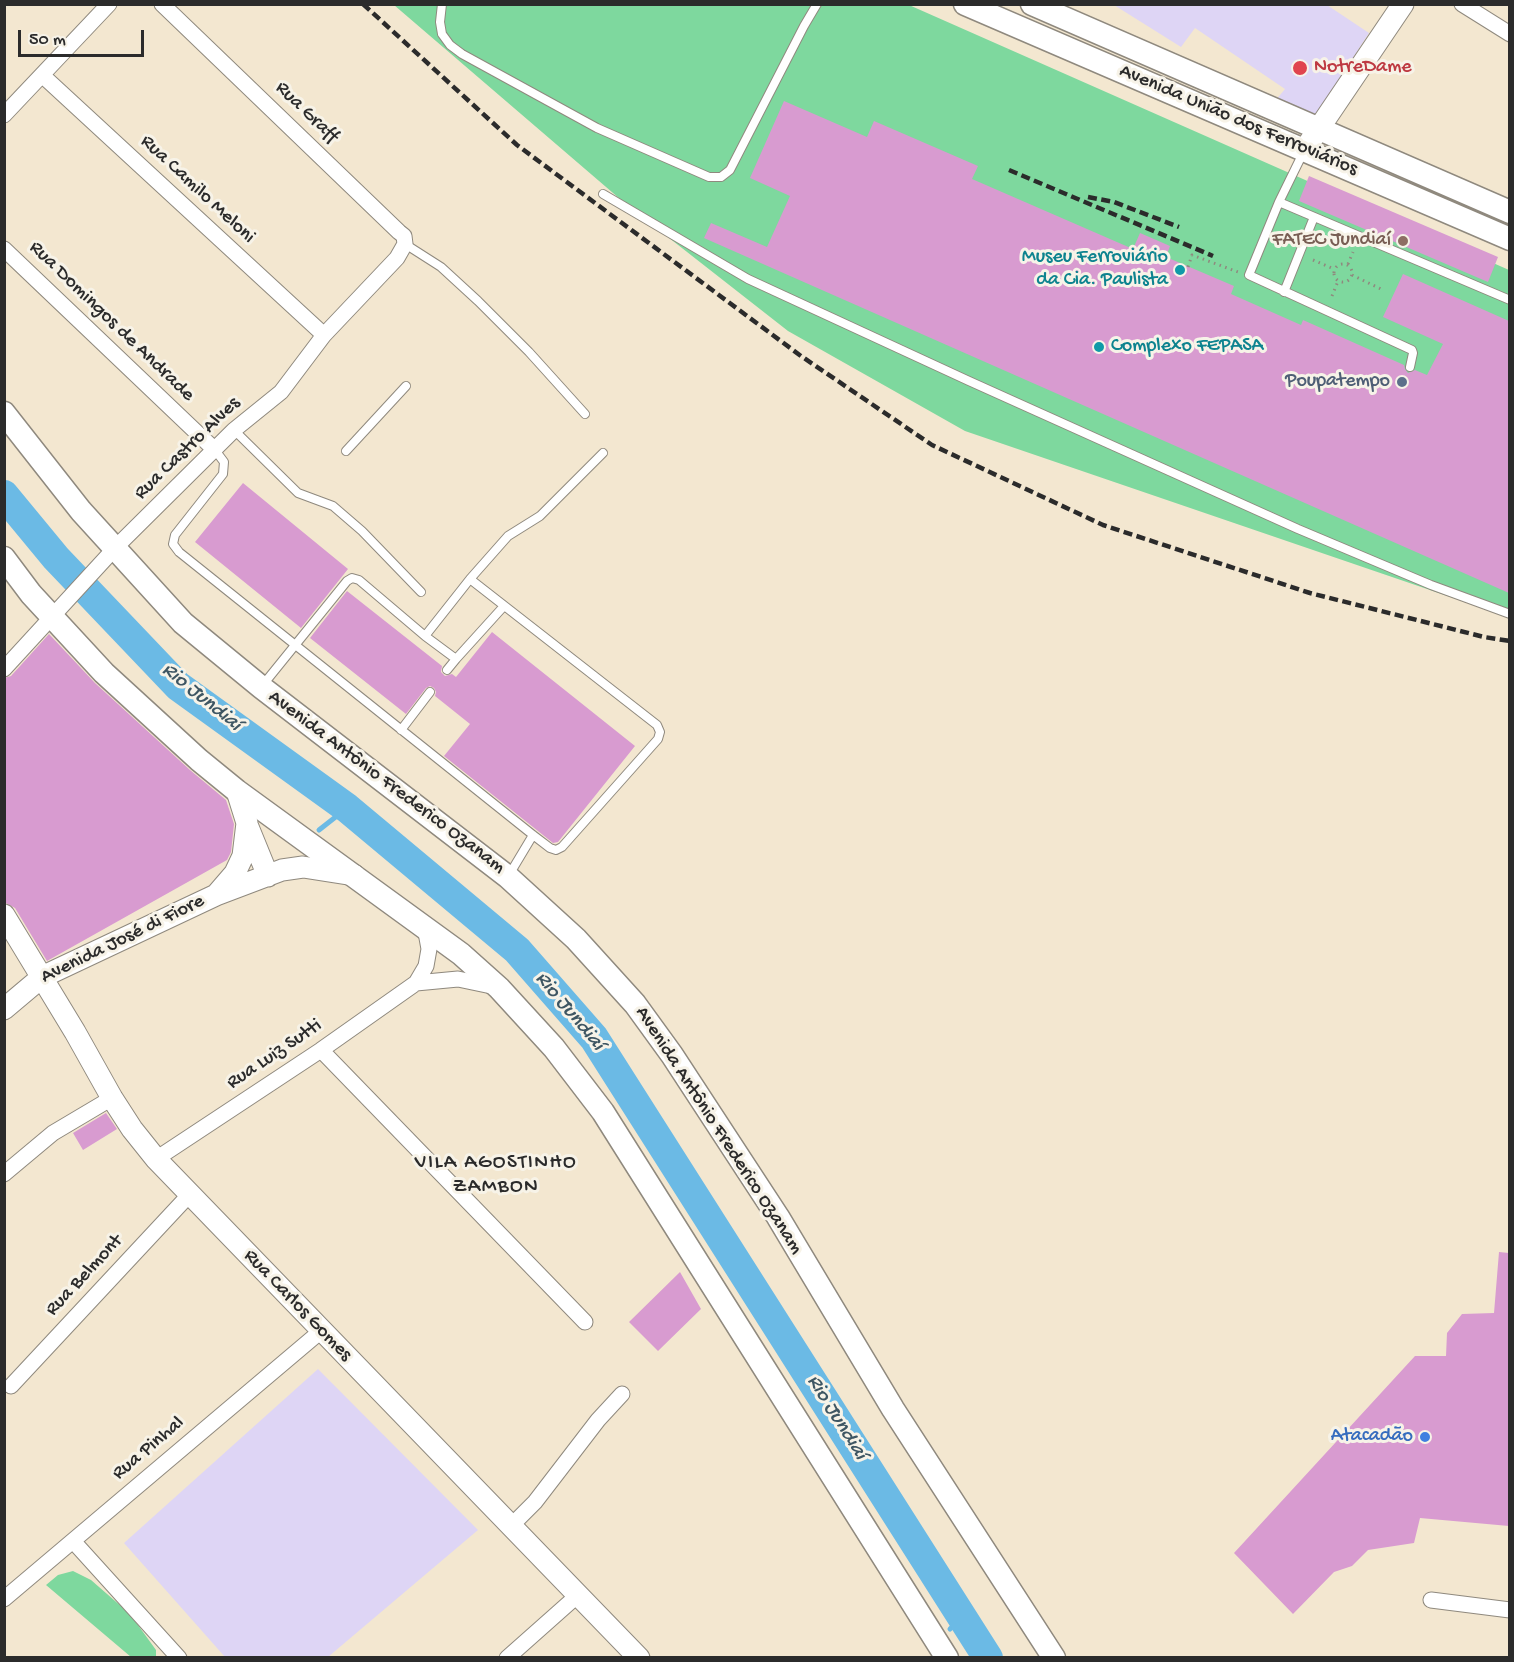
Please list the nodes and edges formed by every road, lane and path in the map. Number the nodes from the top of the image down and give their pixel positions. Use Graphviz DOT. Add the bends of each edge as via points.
graph roads {
  1 [pos="109,4"];
  2 [pos="162,4"];
  3 [pos="442,4"];
  4 [pos="817,4"];
  5 [pos="965,4"];
  6 [pos="1032,4"];
  7 [pos="1403,4"];
  8 [pos="1462,4"];
  9 [pos="1509,34"];
  10 [pos="42,75"];
  11 [pos="4,115"];
  12 [pos="1317,129"];
  13 [pos="1305,149"];
  14 [pos="603,194"];
  15 [pos="1279,202"];
  16 [pos="1509,212"];
  17 [pos="1314,218"];
  18 [pos="1509,239"];
  19 [pos="405,244"];
  20 [pos="4,249"];
  21 [pos="1353,252"];
  22 [pos="1313,260"];
  23 [pos="1347,264"];
  24 [pos="1188,267"];
  25 [pos="1334,269"];
  26 [pos="1249,275"];
  27 [pos="1352,275"];
  28 [pos="1338,281"];
  29 [pos="1383,290"];
  30 [pos="1284,292"];
  31 [pos="1332,296"];
  32 [pos="1509,300"];
  33 [pos="324,335"];
  34 [pos="1410,367"];
  35 [pos="406,386"];
  36 [pos="4,413"];
  37 [pos="585,414"];
  38 [pos="234,430"];
  39 [pos="215,450"];
  40 [pos="346,451"];
  41 [pos="603,453"];
  42 [pos="110,553"];
  43 [pos="4,558"];
  44 [pos="470,579"];
  45 [pos="421,592"];
  46 [pos="504,606"];
  47 [pos="58,610"];
  48 [pos="1509,614"];
  49 [pos="425,636"];
  50 [pos="295,646"];
  51 [pos="456,659"];
  52 [pos="4,669"];
  53 [pos="447,670"];
  54 [pos="261,687"];
  55 [pos="430,692"];
  56 [pos="400,730"];
  57 [pos="237,790"];
  58 [pos="247,823"];
  59 [pos="533,835"];
  60 [pos="354,875"];
  61 [pos="268,876"];
  62 [pos="508,877"];
  63 [pos="216,895"];
  64 [pos="4,915"];
  65 [pos="425,927"];
  66 [pos="42,977"];
  67 [pos="416,983"];
  68 [pos="499,988"];
  69 [pos="4,1009"];
  70 [pos="321,1050"];
  71 [pos="112,1098"];
  72 [pos="156,1160"];
  73 [pos="4,1174"];
  74 [pos="190,1194"];
  75 [pos="585,1322"];
  76 [pos="321,1331"];
  77 [pos="11,1386"];
  78 [pos="622,1394"];
  79 [pos="511,1526"];
  80 [pos="73,1540"];
  81 [pos="578,1595"];
  82 [pos="4,1599"];
  83 [pos="1431,1600"];
  84 [pos="1509,1610"];
  85 [pos="1052,1654"];
  86 [pos="636,1657"];
  87 [pos="179,1658"];
  88 [pos="507,1658"];
  89 [pos="947,1658"];
  1 -- 10 [label="street"];
  2 -- 19 [label="street, Rua Graff" via="404,236"];
  3 -- 4 [label="lane" via="442,34 462,54 597,128 709,177 721,177 730,170"];
  5 -- 13 [label="main road, Avenida União dos Ferroviários"];
  6 -- 12 [label="main road, Avenida União dos Ferroviários"];
  7 -- 12 [label="main road"];
  8 -- 9 [label="street"];
  10 -- 11 [label="street"];
  10 -- 33 [label="street, Rua Camilo Meloni"];
  12 -- 13 [label="main road"];
  12 -- 16 [label="main road, Avenida União dos Ferroviários"];
  13 -- 15 [label="lane"];
  13 -- 18 [label="main road, Avenida União dos Ferroviários"];
  14 -- 48 [label="lane" via="758,284 1298,529"];
  15 -- 17 [label="lane"];
  15 -- 26 [label="lane"];
  17 -- 30 [label="lane"];
  17 -- 32 [label="lane"];
  19 -- 33 [label="street, Rua Castro Alves" via="398,258"];
  19 -- 37 [label="lane" via="441,267 470,294"];
  20 -- 39 [label="street, Rua Domingos de Andrade"];
  21 -- 23 [label="path"];
  22 -- 25 [label="path"];
  23 -- 25 [label="path"];
  23 -- 27 [label="path"];
  24 -- 26 [label="path" via="1192,255"];
  25 -- 28 [label="path"];
  26 -- 30 [label="lane"];
  27 -- 28 [label="path" via="1346,281"];
  27 -- 29 [label="path"];
  28 -- 31 [label="path"];
  30 -- 34 [label="lane" via="1412,350"];
  33 -- 38 [label="street, Rua Castro Alves" via="281,392"];
  35 -- 40 [label="lane"];
  36 -- 42 [label="main road, Avenida Antônio Frederico Ozanam"];
  38 -- 39 [label="street, Rua Castro Alves"];
  38 -- 45 [label="lane" via="298,493 333,507 362,531"];
  39 -- 42 [label="street, Rua Castro Alves"];
  39 -- 50 [label="lane" via="224,462 223,474 175,535 173,544"];
  41 -- 44 [label="lane" via="540,516 507,536"];
  42 -- 47 [label="street, Rua Castro Alves"];
  42 -- 54 [label="main road, Avenida Antônio Frederico Ozanam" via="183,623"];
  43 -- 47 [label="main road" via="31,594"];
  44 -- 46 [label="lane"];
  44 -- 49 [label="lane"];
  46 -- 51 [label="lane"];
  46 -- 59 [label="lane" via="657,725 660,732 658,739 562,847 550,848"];
  47 -- 52 [label="street, Rua Castro Alves"];
  47 -- 57 [label="main road" via="104,673"];
  49 -- 50 [label="lane" via="352,578"];
  49 -- 51 [label="lane"];
  50 -- 54 [label="lane"];
  50 -- 56 [label="lane"];
  51 -- 53 [label="lane"];
  54 -- 62 [label="main road, Avenida Antônio Frederico Ozanam"];
  55 -- 56 [label="lane"];
  56 -- 59 [label="lane"];
  57 -- 58 [label="main road"];
  57 -- 60 [label="main road"];
  58 -- 61 [label="main road"];
  58 -- 63 [label="main road" via="243,856 235,873"];
  59 -- 62 [label="lane"];
  60 -- 61 [label="main road, Avenida José di Fiore" via="303,867"];
  60 -- 65 [label="main road"];
  61 -- 63 [label="main road, Avenida José di Fiore"];
  62 -- 85 [label="main road, Avenida Antônio Frederico Ozanam" via="576,939 635,1004 672,1055 778,1217 893,1409"];
  63 -- 66 [label="main road, Avenida José di Fiore"];
  64 -- 66 [label="main road, Rua Carlos Gomes"];
  65 -- 67 [label="street" via="429,949 426,966"];
  65 -- 68 [label="main road"];
  66 -- 69 [label="main road, Avenida José di Fiore"];
  66 -- 71 [label="main road, Rua Carlos Gomes"];
  67 -- 68 [label="street, Rua Luiz Sutti" via="458,979"];
  67 -- 70 [label="street, Rua Luiz Sutti"];
  68 -- 89 [label="main road" via="554,1048 603,1112"];
  70 -- 72 [label="street, Rua Luiz Sutti"];
  70 -- 75 [label="street"];
  71 -- 72 [label="main road, Rua Carlos Gomes"];
  71 -- 73 [label="street" via="53,1133"];
  72 -- 74 [label="main road, Rua Carlos Gomes"];
  74 -- 76 [label="main road, Rua Carlos Gomes"];
  74 -- 77 [label="street, Rua Belmont"];
  76 -- 79 [label="main road, Rua Carlos Gomes"];
  76 -- 80 [label="street, Rua Pinhal"];
  78 -- 79 [label="street"];
  79 -- 81 [label="main road, Rua Carlos Gomes"];
  80 -- 82 [label="street, Rua Pinhal"];
  80 -- 87 [label="street"];
  81 -- 86 [label="main road, Rua Carlos Gomes"];
  81 -- 88 [label="street"];
  83 -- 84 [label="street"];
}
